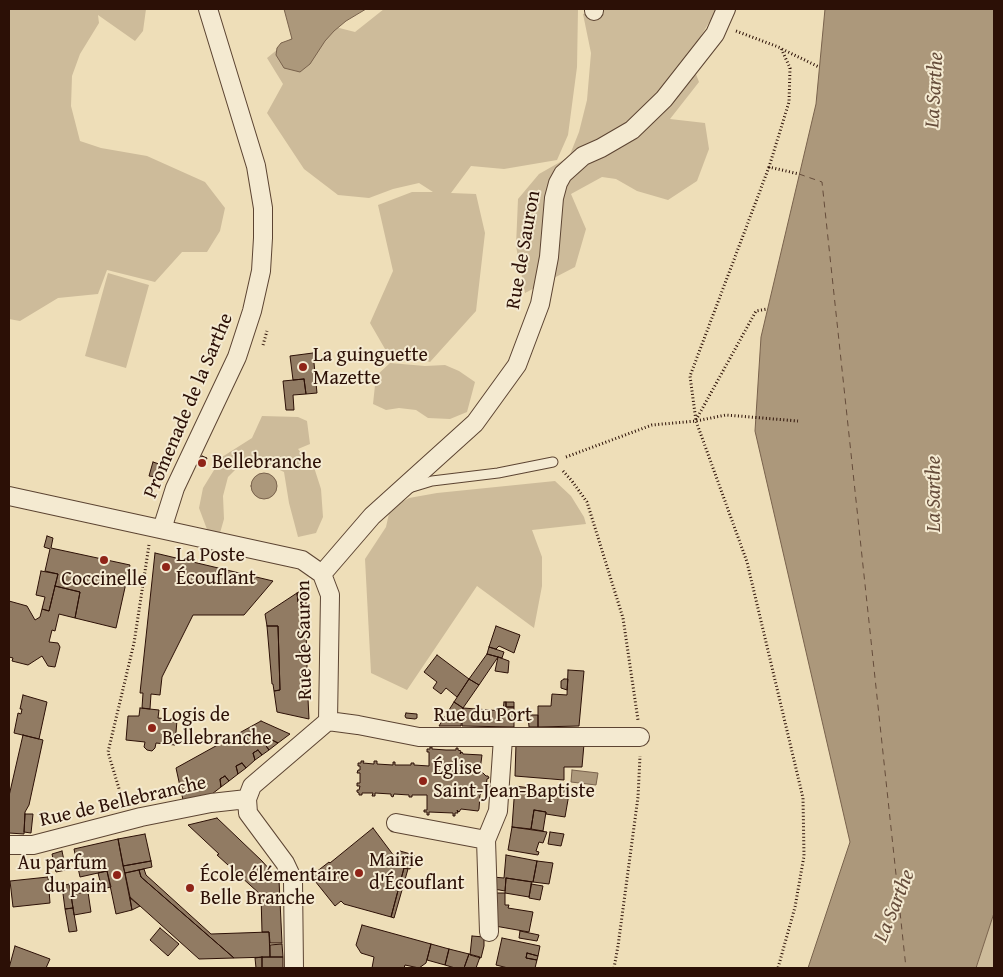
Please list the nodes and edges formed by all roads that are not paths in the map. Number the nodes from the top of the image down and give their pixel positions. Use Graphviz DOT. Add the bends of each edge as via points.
graph roads {
  1 [pos="208,9"];
  2 [pos="722,17"];
  3 [pos="553,462"];
  4 [pos="398,492"];
  5 [pos="9,496"];
  6 [pos="157,528"];
  7 [pos="322,574"];
  8 [pos="328,721"];
  9 [pos="640,737"];
  10 [pos="503,738"];
  11 [pos="248,799"];
  12 [pos="396,822"];
  13 [pos="486,840"];
  14 [pos="9,844"];
  15 [pos="489,932"];
  16 [pos="294,968"];
  1 -- 6 [label="street, Promenade de la Sarthe" via="256,166 263,208 261,270 237,357"];
  2 -- 4 [label="street, Rue de Sauron" via="715,34 664,100 632,130 583,156 563,174 554,198 549,257 540,304 517,365 475,423"];
  3 -- 4 [label="lane" via="432,481"];
  4 -- 7 [label="street, Rue de Sauron" via="372,516"];
  5 -- 6 [label="street"];
  6 -- 7 [label="street" via="302,560"];
  7 -- 8 [label="street, Rue de Sauron" via="330,596"];
  8 -- 10 [label="street, Rue du Port" via="420,737"];
  8 -- 11 [label="street" via="252,786"];
  9 -- 10 [label="street, Rue du Port"];
  10 -- 13 [label="street" via="498,811"];
  11 -- 14 [label="street, Rue de Bellebranche" via="128,820 33,846"];
  11 -- 16 [label="street" via="248,813 285,862 292,880"];
  12 -- 13 [label="street"];
  13 -- 15 [label="street"];
}
